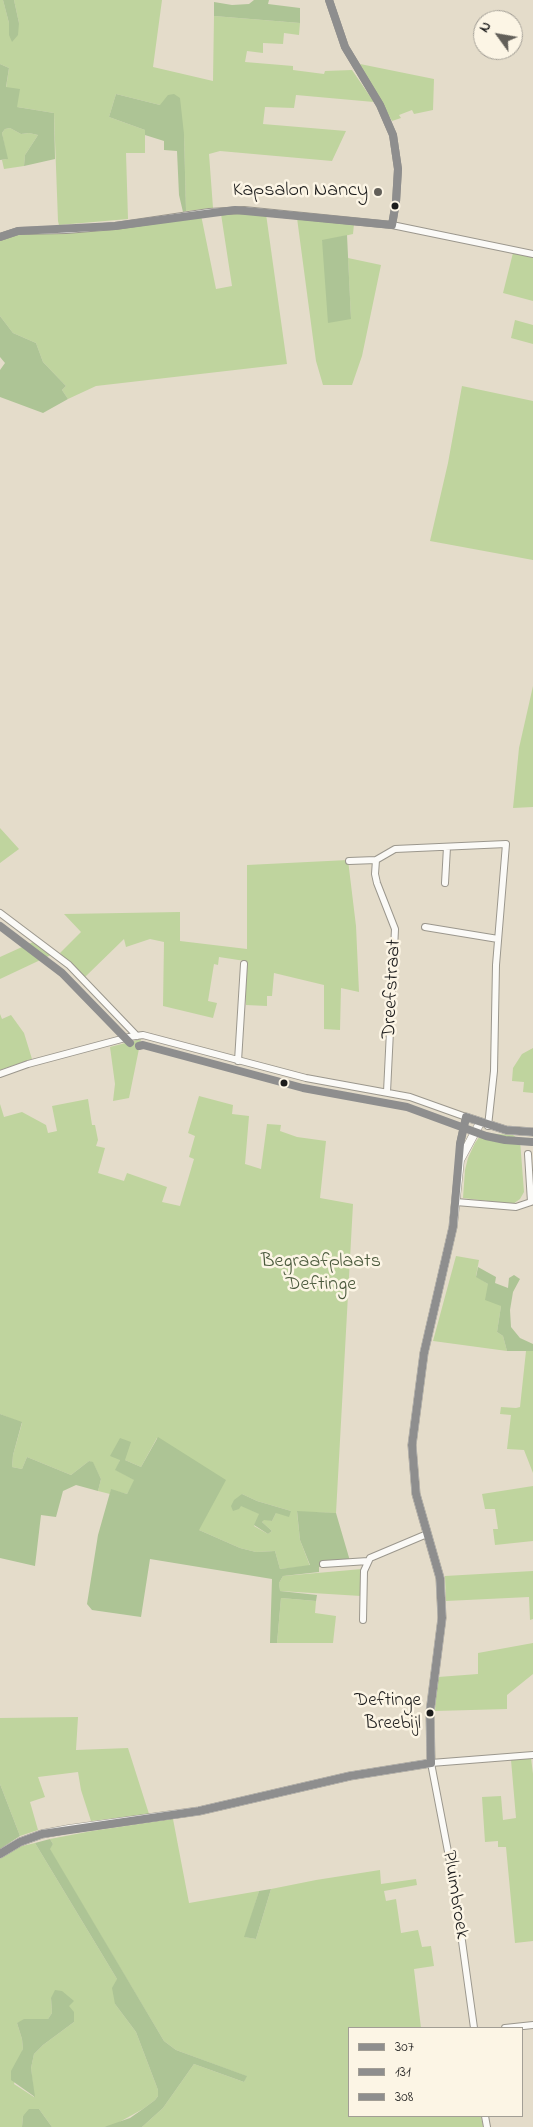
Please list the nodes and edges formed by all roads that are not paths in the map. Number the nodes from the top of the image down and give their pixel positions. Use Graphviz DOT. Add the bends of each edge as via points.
graph roads {
  1 [pos="329,0"];
  2 [pos="392,224"];
  3 [pos="0,237"];
  4 [pos="533,254"];
  5 [pos="447,847"];
  6 [pos="376,860"];
  7 [pos="350,861"];
  8 [pos="445,882"];
  9 [pos="0,913"];
  10 [pos="425,927"];
  11 [pos="498,939"];
  12 [pos="244,964"];
  13 [pos="137,1036"];
  14 [pos="238,1061"];
  15 [pos="0,1074"];
  16 [pos="388,1092"];
  17 [pos="466,1118"];
  18 [pos="484,1124"];
  19 [pos="533,1132"];
  20 [pos="528,1154"];
  21 [pos="460,1160"];
  22 [pos="456,1202"];
  23 [pos="427,1534"];
  24 [pos="368,1561"];
  25 [pos="323,1564"];
  26 [pos="363,1620"];
  27 [pos="533,1755"];
  28 [pos="431,1763"];
  29 [pos="0,1854"];
  30 [pos="533,2025"];
  31 [pos="474,2027"];
  32 [pos="515,2027"];
  1 -- 2 [label="street" via="345,46 380,105 393,135 398,169"];
  2 -- 3 [label="street" via="235,210 115,226 18,231"];
  2 -- 4 [label="street"];
  5 -- 6 [label="street" via="395,849"];
  5 -- 8 [label="street"];
  5 -- 11 [label="street" via="506,844"];
  6 -- 7 [label="street"];
  6 -- 16 [label="street, Dreefstraat" via="377,883 395,929"];
  9 -- 13 [label="street" via="69,965"];
  10 -- 11 [label="street, Dreefstraat"];
  11 -- 18 [label="street" via="494,1071"];
  12 -- 14 [label="street"];
  13 -- 14 [label="street"];
  13 -- 15 [label="street"];
  14 -- 16 [label="street" via="345,1086"];
  16 -- 17 [label="street"];
  17 -- 18 [label="street"];
  17 -- 21 [label="street"];
  18 -- 19 [label="street"];
  18 -- 21 [label="street"];
  20 -- 22 [label="street" via="530,1202 516,1207"];
  21 -- 22 [label="street"];
  22 -- 23 [label="street" via="449,1251 424,1353 412,1445 416,1494"];
  23 -- 24 [label="street" via="377,1554"];
  23 -- 28 [label="street" via="440,1578 442,1618 430,1712"];
  24 -- 25 [label="street"];
  24 -- 26 [label="street" via="363,1579"];
  27 -- 28 [label="street"];
  28 -- 29 [label="street" via="350,1776 199,1811 42,1834"];
  28 -- 31 [label="street, Pluimbroek" via="454,1882"];
  30 -- 32 [label="street"];
}
